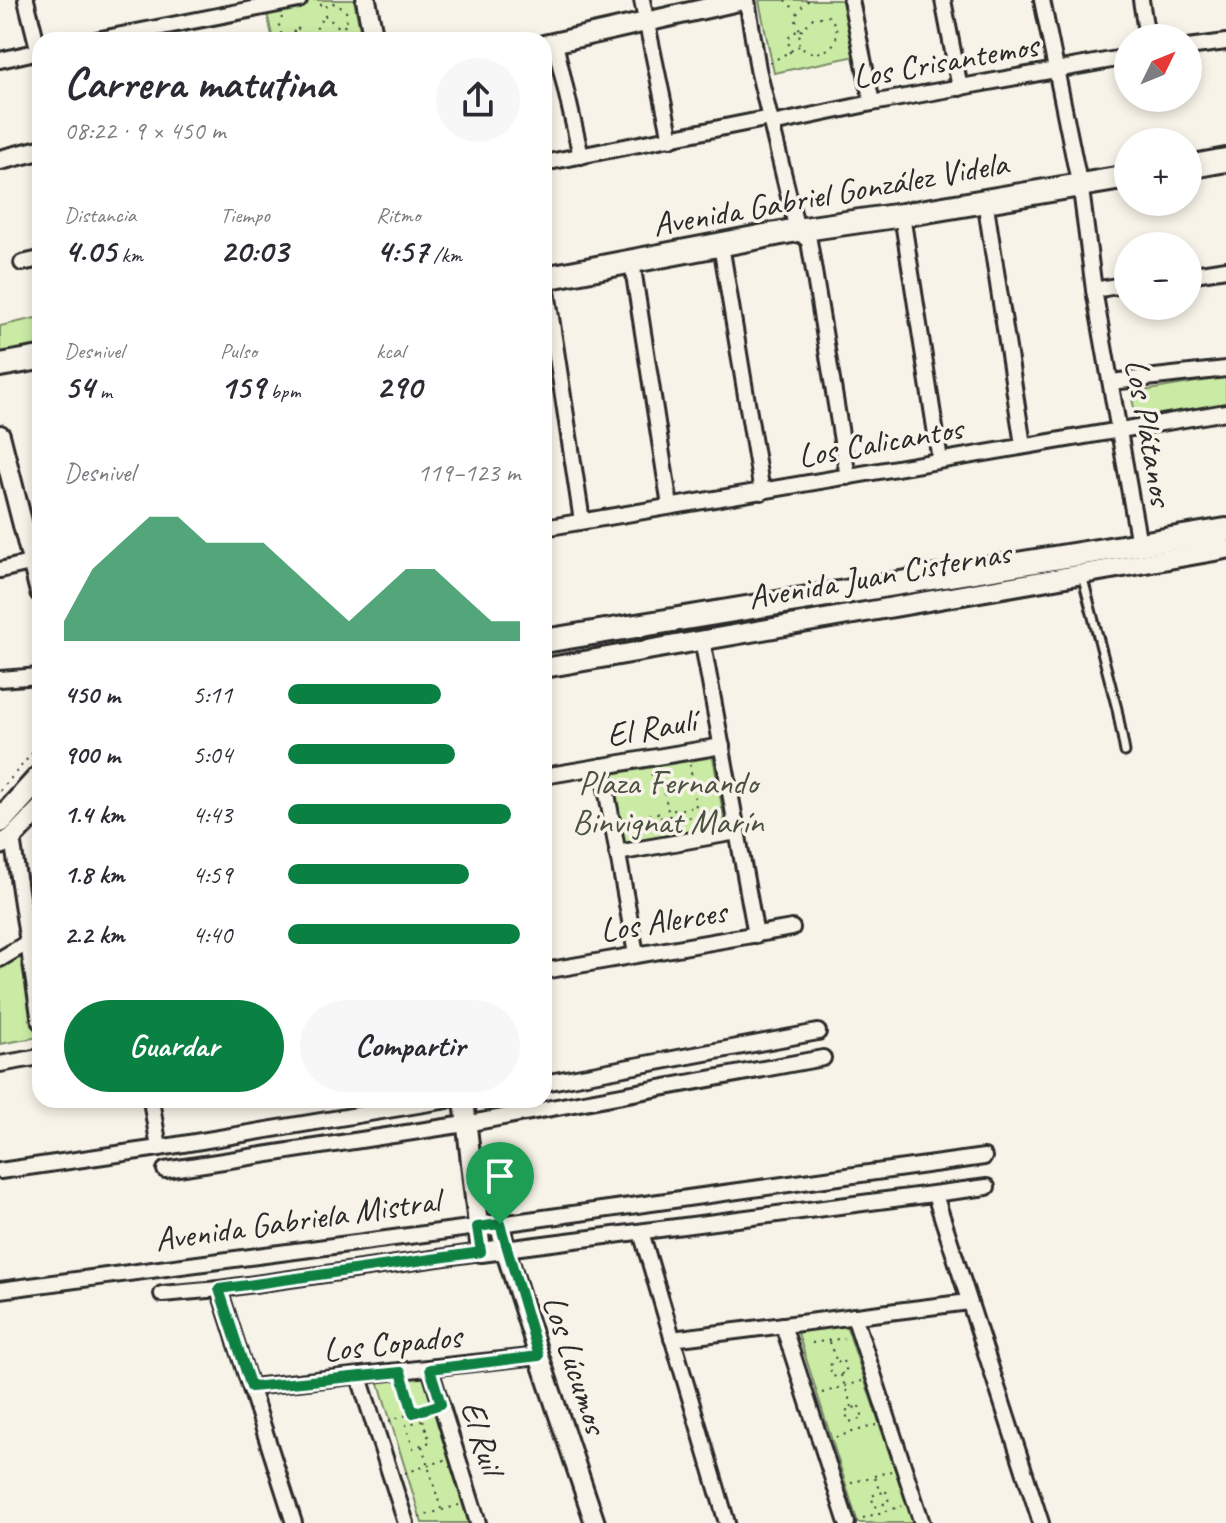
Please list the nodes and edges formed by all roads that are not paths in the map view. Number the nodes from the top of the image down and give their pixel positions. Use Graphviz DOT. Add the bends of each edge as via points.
graph roads {
  1 [pos="26,0"];
  2 [pos="299,0"];
  3 [pos="366,0"];
  4 [pos="642,0"];
  5 [pos="851,0"];
  6 [pos="943,0"];
  7 [pos="1042,0"];
  8 [pos="1141,0"];
  9 [pos="735,1"];
  10 [pos="646,22"];
  11 [pos="1145,24"];
  12 [pos="34,32"];
  13 [pos="137,32"];
  14 [pos="372,32"];
  15 [pos="1226,42"];
  16 [pos="552,44"];
  17 [pos="1202,45"];
  18 [pos="552,51"];
  19 [pos="32,54"];
  20 [pos="1114,59"];
  21 [pos="0,60"];
  22 [pos="1055,70"];
  23 [pos="960,88"];
  24 [pos="872,103"];
  25 [pos="771,121"];
  26 [pos="671,139"];
  27 [pos="32,152"];
  28 [pos="581,156"];
  29 [pos="0,160"];
  30 [pos="552,161"];
  31 [pos="1225,164"];
  32 [pos="1202,166"];
  33 [pos="1114,179"];
  34 [pos="1080,185"];
  35 [pos="985,200"];
  36 [pos="902,215"];
  37 [pos="797,230"];
  38 [pos="721,245"];
  39 [pos="32,261"];
  40 [pos="632,262"];
  41 [pos="22,263"];
  42 [pos="1226,269"];
  43 [pos="1202,273"];
  44 [pos="552,277"];
  45 [pos="1114,286"];
  46 [pos="1094,290"];
  47 [pos="552,324"];
  48 [pos="32,359"];
  49 [pos="0,365"];
  50 [pos="1226,369"];
  51 [pos="1111,382"];
  52 [pos="1226,412"];
  53 [pos="1119,431"];
  54 [pos="0,435"];
  55 [pos="1023,445"];
  56 [pos="940,460"];
  57 [pos="5,473"];
  58 [pos="848,477"];
  59 [pos="762,492"];
  60 [pos="670,506"];
  61 [pos="582,521"];
  62 [pos="552,527"];
  63 [pos="1226,530"];
  64 [pos="1139,544"];
  65 [pos="32,548"];
  66 [pos="1226,549"];
  67 [pos="32,560"];
  68 [pos="0,570"];
  69 [pos="1082,573"];
  70 [pos="702,639"];
  71 [pos="552,640"];
  72 [pos="552,667"];
  73 [pos="32,677"];
  74 [pos="0,679"];
  75 [pos="722,746"];
  76 [pos="1125,752"];
  77 [pos="602,766"];
  78 [pos="552,775"];
  79 [pos="32,790"];
  80 [pos="32,815"];
  81 [pos="737,832"];
  82 [pos="4,835"];
  83 [pos="617,853"];
  84 [pos="792,928"];
  85 [pos="756,935"];
  86 [pos="27,943"];
  87 [pos="636,954"];
  88 [pos="0,959"];
  89 [pos="552,970"];
  90 [pos="32,973"];
  91 [pos="818,1032"];
  92 [pos="32,1058"];
  93 [pos="823,1058"];
  94 [pos="0,1064"];
  95 [pos="552,1082"];
  96 [pos="152,1108"];
  97 [pos="400,1108"];
  98 [pos="464,1108"];
  99 [pos="552,1108"];
  100 [pos="552,1108"];
  101 [pos="465,1124"];
  102 [pos="159,1148"];
  103 [pos="984,1157"];
  104 [pos="165,1170"];
  105 [pos="0,1171"];
  106 [pos="987,1187"];
  107 [pos="935,1195"];
  108 [pos="500,1224"];
  109 [pos="477,1227"];
  110 [pos="641,1232"];
  111 [pos="505,1249"];
  112 [pos="481,1252"];
  113 [pos="219,1289"];
  114 [pos="0,1290"];
  115 [pos="162,1294"];
  116 [pos="969,1302"];
  117 [pos="854,1316"];
  118 [pos="783,1325"];
  119 [pos="672,1339"];
  120 [pos="539,1356"];
  121 [pos="430,1369"];
  122 [pos="359,1377"];
  123 [pos="251,1387"];
  124 [pos="854,1521"];
  125 [pos="406,1522"];
  126 [pos="294,1523"];
  127 [pos="478,1523"];
  128 [pos="595,1523"];
  129 [pos="727,1523"];
  130 [pos="922,1523"];
  131 [pos="1041,1523"];
  1 -- 12 [label="street"];
  2 -- 13 [label="street"];
  3 -- 14 [label="street"];
  4 -- 10 [label="street"];
  5 -- 24 [label="street"];
  6 -- 23 [label="street"];
  7 -- 22 [label="street, Los Plátanos"];
  8 -- 11 [label="street"];
  9 -- 10 [label="street"];
  9 -- 25 [label="street"];
  10 -- 16 [label="street"];
  10 -- 26 [label="street"];
  15 -- 17 [label="street"];
  18 -- 28 [label="street"];
  19 -- 21 [label="street"];
  20 -- 22 [label="street, Los Crisantemos"];
  22 -- 23 [label="street, Los Crisantemos"];
  22 -- 34 [label="street, Los Plátanos"];
  23 -- 24 [label="street, Los Crisantemos"];
  24 -- 25 [label="street, Los Crisantemos"];
  25 -- 26 [label="street, Los Crisantemos"];
  25 -- 37 [label="street"];
  26 -- 28 [label="street, Los Crisantemos"];
  27 -- 29 [label="street"];
  28 -- 30 [label="street, Los Crisantemos"];
  31 -- 32 [label="main road"];
  33 -- 34 [label="main road, Avenida Gabriel González Videla"];
  34 -- 35 [label="main road, Avenida Gabriel González Videla"];
  34 -- 46 [label="street, Los Plátanos"];
  35 -- 36 [label="main road, Avenida Gabriel González Videla"];
  35 -- 55 [label="street"];
  36 -- 37 [label="main road, Avenida Gabriel González Videla"];
  36 -- 56 [label="street"];
  37 -- 38 [label="main road, Avenida Gabriel González Videla"];
  37 -- 58 [label="street" via="809,241"];
  38 -- 40 [label="main road, Avenida Gabriel González Videla"];
  38 -- 59 [label="street"];
  39 -- 41 [label="street"];
  40 -- 44 [label="main road, Avenida Gabriel González Videla"];
  40 -- 60 [label="street"];
  42 -- 43 [label="street"];
  45 -- 46 [label="street"];
  46 -- 51 [label="street, Los Plátanos"];
  47 -- 61 [label="street"];
  48 -- 49 [label="main road"];
  50 -- 51 [label="street"];
  51 -- 53 [label="street, Los Plátanos"];
  52 -- 53 [label="street, Los Calicantos"];
  53 -- 55 [label="street, Los Calicantos"];
  53 -- 64 [label="street, Los Plátanos"];
  54 -- 57 [label="street"];
  55 -- 56 [label="street, Los Calicantos"];
  56 -- 58 [label="street, Los Calicantos"];
  57 -- 65 [label="street"];
  58 -- 59 [label="street, Los Calicantos"];
  59 -- 60 [label="street, Los Calicantos"];
  60 -- 61 [label="street, Los Calicantos"];
  61 -- 62 [label="street, Los Calicantos"];
  63 -- 64 [label="main road, Avenida Juan Cisternas"];
  64 -- 71 [label="main road, Avenida Juan Cisternas"];
  66 -- 69 [label="street, Avenida Juan Cisternas"];
  67 -- 68 [label="street"];
  69 -- 70 [label="street, Avenida Juan Cisternas"];
  69 -- 76 [label="lane"];
  70 -- 72 [label="street, Avenida Juan Cisternas"];
  70 -- 75 [label="street"];
  73 -- 74 [label="street"];
  75 -- 77 [label="street, El Raulí"];
  75 -- 81 [label="street"];
  77 -- 78 [label="street, El Raulí"];
  77 -- 83 [label="street"];
  79 -- 82 [label="main road"];
  80 -- 82 [label="street"];
  81 -- 83 [label="street"];
  81 -- 85 [label="street"];
  82 -- 86 [label="street"];
  83 -- 87 [label="street"];
  84 -- 85 [label="street, Los Alerces"];
  85 -- 87 [label="street, Los Alerces"];
  86 -- 88 [label="street"];
  86 -- 90 [label="street"];
  87 -- 89 [label="street, Los Alerces"];
  91 -- 95 [label="street"];
  92 -- 94 [label="street"];
  93 -- 99 [label="street"];
  96 -- 102 [label="street"];
  97 -- 102 [label="street"];
  98 -- 101 [label="street"];
  100 -- 101 [label="street"];
  101 -- 104 [label="street"];
  101 -- 109 [label="street"];
  102 -- 105 [label="street"];
  103 -- 108 [label="street, Avenida Gabriela Mistral"];
  106 -- 107 [label="street, Avenida Gabriela Mistral"];
  107 -- 110 [label="street, Avenida Gabriela Mistral"];
  107 -- 116 [label="street"];
  108 -- 109 [label="street, Avenida Gabriela Mistral"];
  108 -- 111 [label="street, Los Lúcumos"];
  109 -- 112 [label="street"];
  109 -- 114 [label="street, Avenida Gabriela Mistral"];
  110 -- 111 [label="street, Avenida Gabriela Mistral"];
  110 -- 119 [label="street"];
  111 -- 112 [label="street, Avenida Gabriela Mistral"];
  111 -- 120 [label="street, Los Lúcumos"];
  112 -- 113 [label="street, Avenida Gabriela Mistral"];
  113 -- 115 [label="street, Avenida Gabriela Mistral"];
  113 -- 123 [label="street"];
  116 -- 117 [label="street"];
  116 -- 131 [label="street"];
  117 -- 118 [label="street"];
  117 -- 130 [label="street"];
  118 -- 119 [label="street"];
  118 -- 124 [label="street" via="836,1488"];
  119 -- 129 [label="street"];
  120 -- 121 [label="street, Los Copados"];
  120 -- 128 [label="street, Los Lúcumos"];
  121 -- 122 [label="street, Los Copados"];
  121 -- 127 [label="street, El Ruil"];
  122 -- 123 [label="street, Los Copados"];
  122 -- 125 [label="street"];
  123 -- 126 [label="street"];
}
